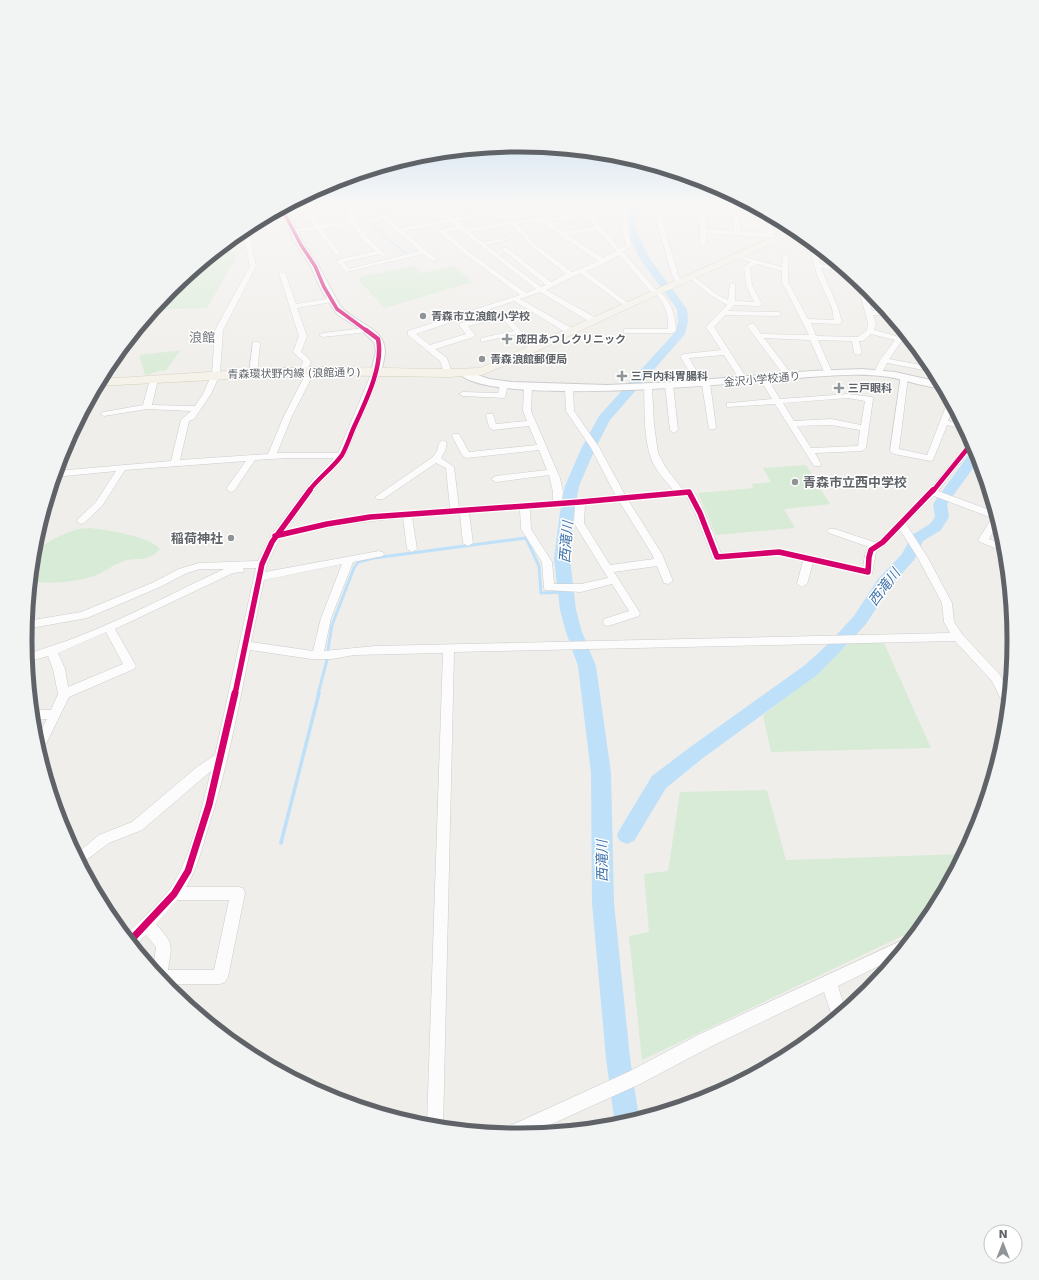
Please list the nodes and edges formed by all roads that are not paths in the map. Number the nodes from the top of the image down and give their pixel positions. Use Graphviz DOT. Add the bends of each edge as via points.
graph roads {
  1 [pos="253,265"];
  2 [pos="314,265"];
  3 [pos="342,265"];
  4 [pos="376,265"];
  5 [pos="486,265"];
  6 [pos="506,265"];
  7 [pos="525,265"];
  8 [pos="559,265"];
  9 [pos="595,265"];
  10 [pos="637,265"];
  11 [pos="672,265"];
  12 [pos="719,265"];
  13 [pos="751,265"];
  14 [pos="766,265"];
  15 [pos="785,265"];
  16 [pos="818,265"];
  17 [pos="835,268"];
  18 [pos="785,270"];
  19 [pos="582,271"];
  20 [pos="282,273"];
  21 [pos="571,274"];
  22 [pos="691,277"];
  23 [pos="733,284"];
  24 [pos="550,285"];
  25 [pos="665,288"];
  26 [pos="541,290"];
  27 [pos="525,295"];
  28 [pos="867,298"];
  29 [pos="515,299"];
  30 [pos="332,300"];
  31 [pos="732,304"];
  32 [pos="627,305"];
  33 [pos="294,306"];
  34 [pos="723,313"];
  35 [pos="869,313"];
  36 [pos="880,313"];
  37 [pos="778,314"];
  38 [pos="595,321"];
  39 [pos="806,321"];
  40 [pos="751,326"];
  41 [pos="365,330"];
  42 [pos="570,331"];
  43 [pos="627,331"];
  44 [pos="870,331"];
  45 [pos="518,332"];
  46 [pos="322,335"];
  47 [pos="758,336"];
  48 [pos="814,338"];
  49 [pos="855,339"];
  50 [pos="484,340"];
  51 [pos="899,340"];
  52 [pos="904,341"];
  53 [pos="256,344"];
  54 [pos="429,348"];
  55 [pos="534,348"];
  56 [pos="727,352"];
  57 [pos="858,353"];
  58 [pos="884,360"];
  59 [pos="924,368"];
  60 [pos="307,371"];
  61 [pos="376,372"];
  62 [pos="253,373"];
  63 [pos="448,373"];
  64 [pos="464,373"];
  65 [pos="878,373"];
  66 [pos="216,374"];
  67 [pos="829,374"];
  68 [pos="790,376"];
  69 [pos="904,377"];
  70 [pos="763,378"];
  71 [pos="154,379"];
  72 [pos="744,380"];
  73 [pos="105,383"];
  74 [pos="703,383"];
  75 [pos="504,384"];
  76 [pos="934,384"];
  77 [pos="669,385"];
  78 [pos="528,386"];
  79 [pos="644,387"];
  80 [pos="569,388"];
  81 [pos="463,394"];
  82 [pos="777,401"];
  83 [pos="730,405"];
  84 [pos="147,407"];
  85 [pos="197,409"];
  86 [pos="949,409"];
  87 [pos="104,414"];
  88 [pos="490,416"];
  89 [pos="944,422"];
  90 [pos="531,423"];
  91 [pos="792,424"];
  92 [pos="958,425"];
  93 [pos="712,427"];
  94 [pos="866,428"];
  95 [pos="674,430"];
  96 [pos="456,436"];
  97 [pos="443,442"];
  98 [pos="541,447"];
  99 [pos="809,451"];
  100 [pos="970,452"];
  101 [pos="272,456"];
  102 [pos="341,456"];
  103 [pos="252,458"];
  104 [pos="436,459"];
  105 [pos="175,464"];
  106 [pos="816,464"];
  107 [pos="122,468"];
  108 [pos="552,472"];
  109 [pos="61,474"];
  110 [pos="496,479"];
  111 [pos="231,489"];
  112 [pos="932,492"];
  113 [pos="681,493"];
  114 [pos="380,497"];
  115 [pos="622,498"];
  116 [pos="579,503"];
  117 [pos="559,504"];
  118 [pos="525,506"];
  119 [pos="460,511"];
  120 [pos="407,514"];
  121 [pos="990,515"];
  122 [pos="80,521"];
  123 [pos="900,523"];
  124 [pos="992,523"];
  125 [pos="832,531"];
  126 [pos="275,536"];
  127 [pos="468,543"];
  128 [pos="875,546"];
  129 [pos="998,546"];
  130 [pos="412,549"];
  131 [pos="379,554"];
  132 [pos="809,559"];
  133 [pos="350,560"];
  134 [pos="660,562"];
  135 [pos="608,569"];
  136 [pos="260,570"];
  137 [pos="614,580"];
  138 [pos="668,581"];
  139 [pos="802,584"];
  140 [pos="608,622"];
  141 [pos="33,624"];
  142 [pos="109,628"];
  143 [pos="958,637"];
  144 [pos="245,645"];
  145 [pos="448,649"];
  146 [pos="52,651"];
  147 [pos="318,655"];
  148 [pos="33,656"];
  149 [pos="64,694"];
  150 [pos="1004,694"];
  151 [pos="55,714"];
  152 [pos="38,715"];
  153 [pos="42,740"];
  154 [pos="220,758"];
  155 [pos="83,857"];
  156 [pos="174,894"];
  157 [pos="147,924"];
  158 [pos="133,938"];
  159 [pos="894,951"];
  160 [pos="161,970"];
  161 [pos="168,977"];
  162 [pos="829,982"];
  163 [pos="837,1010"];
  164 [pos="435,1120"];
  165 [pos="525,1128"];
  1 -- 66 [label="street" via="219,330"];
  2 -- 30 [label="street"];
  3 -- 4 [label="street" via="348,271"];
  5 -- 27 [label="street"];
  6 -- 26 [label="street"];
  7 -- 24 [label="street"];
  8 -- 21 [label="street"];
  9 -- 19 [label="street"];
  10 -- 25 [label="street"];
  11 -- 25 [label="street" via="675,276"];
  12 -- 22 [label="main road, 青森環状野内線 (浪館通り)"];
  13 -- 31 [label="street" via="747,267 749,285 759,304"];
  14 -- 18 [label="street"];
  15 -- 18 [label="street"];
  16 -- 17 [label="street"];
  16 -- 39 [label="street" via="838,322"];
  18 -- 39 [label="street" via="785,282"];
  19 -- 21 [label="street"];
  19 -- 32 [label="street"];
  20 -- 33 [label="street"];
  21 -- 24 [label="street"];
  22 -- 25 [label="main road, 青森環状野内線 (浪館通り)"];
  22 -- 31 [label="street" via="714,295"];
  23 -- 31 [label="street"];
  24 -- 26 [label="street"];
  25 -- 32 [label="main road, 青森環状野内線 (浪館通り)"];
  25 -- 43 [label="street" via="666,301 671,311 672,331"];
  26 -- 27 [label="street"];
  26 -- 38 [label="street"];
  27 -- 29 [label="street"];
  28 -- 35 [label="street"];
  29 -- 42 [label="street"];
  29 -- 54 [label="street" via="411,334"];
  30 -- 33 [label="street"];
  30 -- 41 [label="street" via="341,313"];
  31 -- 34 [label="street"];
  32 -- 38 [label="main road, 青森環状野内線 (浪館通り)"];
  33 -- 60 [label="street" via="303,336 297,352 307,361"];
  34 -- 37 [label="street"];
  34 -- 56 [label="street" via="710,327"];
  35 -- 36 [label="street"];
  35 -- 44 [label="street" via="872,323"];
  38 -- 42 [label="main road, 青森環状野内線 (浪館通り)"];
  39 -- 48 [label="street"];
  40 -- 47 [label="street"];
  41 -- 46 [label="street"];
  41 -- 61 [label="street" via="380,343 381,352"];
  42 -- 55 [label="main road, 青森環状野内線 (浪館通り)"];
  44 -- 49 [label="street" via="860,339"];
  44 -- 51 [label="street"];
  45 -- 50 [label="street"];
  45 -- 54 [label="street" via="504,316 463,325 471,335"];
  45 -- 55 [label="street"];
  47 -- 48 [label="street"];
  47 -- 68 [label="street"];
  48 -- 49 [label="street"];
  48 -- 67 [label="street"];
  49 -- 57 [label="street"];
  51 -- 52 [label="street"];
  51 -- 58 [label="street"];
  53 -- 62 [label="street"];
  54 -- 63 [label="street" via="444,360"];
  55 -- 64 [label="main road, 青森環状野内線 (浪館通り)" via="482,371"];
  56 -- 72 [label="street"];
  56 -- 74 [label="street" via="684,356"];
  58 -- 59 [label="street"];
  58 -- 65 [label="street"];
  60 -- 61 [label="main road, 青森環状野内線 (浪館通り)"];
  60 -- 62 [label="main road, 青森環状野内線 (浪館通り)"];
  60 -- 101 [label="street"];
  61 -- 63 [label="main road, 青森環状野内線 (浪館通り)"];
  61 -- 102 [label="street"];
  62 -- 66 [label="main road, 青森環状野内線 (浪館通り)"];
  63 -- 64 [label="main road, 青森環状野内線 (浪館通り)"];
  64 -- 75 [label="street, 金沢小学校通り" via="485,382"];
  65 -- 67 [label="street, 金沢小学校通り"];
  65 -- 69 [label="street, 金沢小学校通り"];
  66 -- 71 [label="main road, 青森環状野内線 (浪館通り)"];
  66 -- 85 [label="street"];
  67 -- 68 [label="street, 金沢小学校通り"];
  68 -- 70 [label="street, 金沢小学校通り"];
  69 -- 76 [label="street, 金沢小学校通り"];
  69 -- 89 [label="street" via="894,451 930,458"];
  70 -- 72 [label="street, 金沢小学校通り"];
  70 -- 82 [label="street"];
  71 -- 73 [label="main road, 青森環状野内線 (浪館通り)"];
  71 -- 84 [label="street"];
  72 -- 74 [label="street, 金沢小学校通り"];
  74 -- 77 [label="street, 金沢小学校通り"];
  74 -- 93 [label="street"];
  75 -- 78 [label="street, 金沢小学校通り"];
  75 -- 81 [label="street" via="502,396"];
  77 -- 79 [label="street, 金沢小学校通り"];
  77 -- 95 [label="street"];
  78 -- 80 [label="street, 金沢小学校通り"];
  78 -- 90 [label="street" via="527,411"];
  79 -- 80 [label="street, 金沢小学校通り"];
  79 -- 113 [label="street" via="657,461"];
  80 -- 115 [label="street" via="570,411 595,447"];
  82 -- 83 [label="street"];
  82 -- 91 [label="street"];
  82 -- 94 [label="street" via="848,396 869,399"];
  84 -- 85 [label="street"];
  84 -- 87 [label="street"];
  85 -- 105 [label="street" via="192,417 185,420"];
  86 -- 89 [label="street"];
  88 -- 90 [label="street" via="493,427"];
  89 -- 92 [label="street"];
  90 -- 98 [label="street"];
  91 -- 94 [label="street" via="831,422"];
  91 -- 99 [label="street"];
  94 -- 99 [label="street" via="862,448"];
  96 -- 98 [label="street" via="466,455"];
  97 -- 104 [label="street" via="442,452"];
  98 -- 108 [label="street"];
  99 -- 106 [label="street"];
  100 -- 112 [label="street"];
  101 -- 102 [label="street"];
  101 -- 103 [label="street"];
  102 -- 126 [label="street" via="317,480"];
  103 -- 105 [label="street"];
  103 -- 111 [label="street"];
  104 -- 114 [label="street"];
  104 -- 119 [label="street" via="450,467"];
  105 -- 107 [label="street"];
  107 -- 109 [label="street"];
  107 -- 122 [label="street" via="99,504"];
  108 -- 110 [label="street"];
  108 -- 117 [label="street"];
  112 -- 121 [label="street"];
  112 -- 123 [label="street"];
  113 -- 115 [label="street"];
  113 -- 132 [label="street" via="689,492 717,557 779,552"];
  115 -- 116 [label="street"];
  115 -- 134 [label="street"];
  116 -- 117 [label="street"];
  116 -- 135 [label="street" via="579,523"];
  117 -- 118 [label="street"];
  118 -- 119 [label="street"];
  118 -- 137 [label="street" via="526,529 547,562 549,588 580,588"];
  119 -- 120 [label="street"];
  119 -- 127 [label="street"];
  120 -- 126 [label="street" via="327,524"];
  120 -- 130 [label="street"];
  123 -- 128 [label="street" via="883,542"];
  123 -- 143 [label="street" via="947,603 950,622"];
  124 -- 129 [label="street" via="983,540"];
  125 -- 128 [label="street"];
  126 -- 136 [label="street"];
  128 -- 132 [label="street" via="870,552 868,572"];
  131 -- 133 [label="street"];
  132 -- 139 [label="street"];
  133 -- 136 [label="street"];
  133 -- 147 [label="street" via="326,618"];
  134 -- 135 [label="street"];
  134 -- 138 [label="street"];
  135 -- 137 [label="street"];
  136 -- 141 [label="street" via="199,566 83,615"];
  136 -- 142 [label="street" via="232,569"];
  136 -- 144 [label="street"];
  137 -- 140 [label="street" via="635,613"];
  142 -- 146 [label="street"];
  142 -- 149 [label="street" via="130,666"];
  143 -- 145 [label="street"];
  143 -- 150 [label="street" via="996,678"];
  144 -- 147 [label="street"];
  144 -- 154 [label="street"];
  145 -- 147 [label="street" via="375,650"];
  145 -- 164 [label="street"];
  146 -- 148 [label="street"];
  146 -- 149 [label="street"];
  149 -- 151 [label="street"];
  151 -- 152 [label="street"];
  151 -- 153 [label="street"];
  154 -- 155 [label="street" via="136,826 104,839"];
  154 -- 156 [label="street" via="210,805 188,871"];
  156 -- 157 [label="street"];
  156 -- 161 [label="street" via="238,893 220,977"];
  157 -- 158 [label="street"];
  157 -- 160 [label="street" via="164,945"];
  159 -- 162 [label="street"];
  162 -- 163 [label="street"];
  162 -- 165 [label="street" via="706,1040 634,1078"];
}
